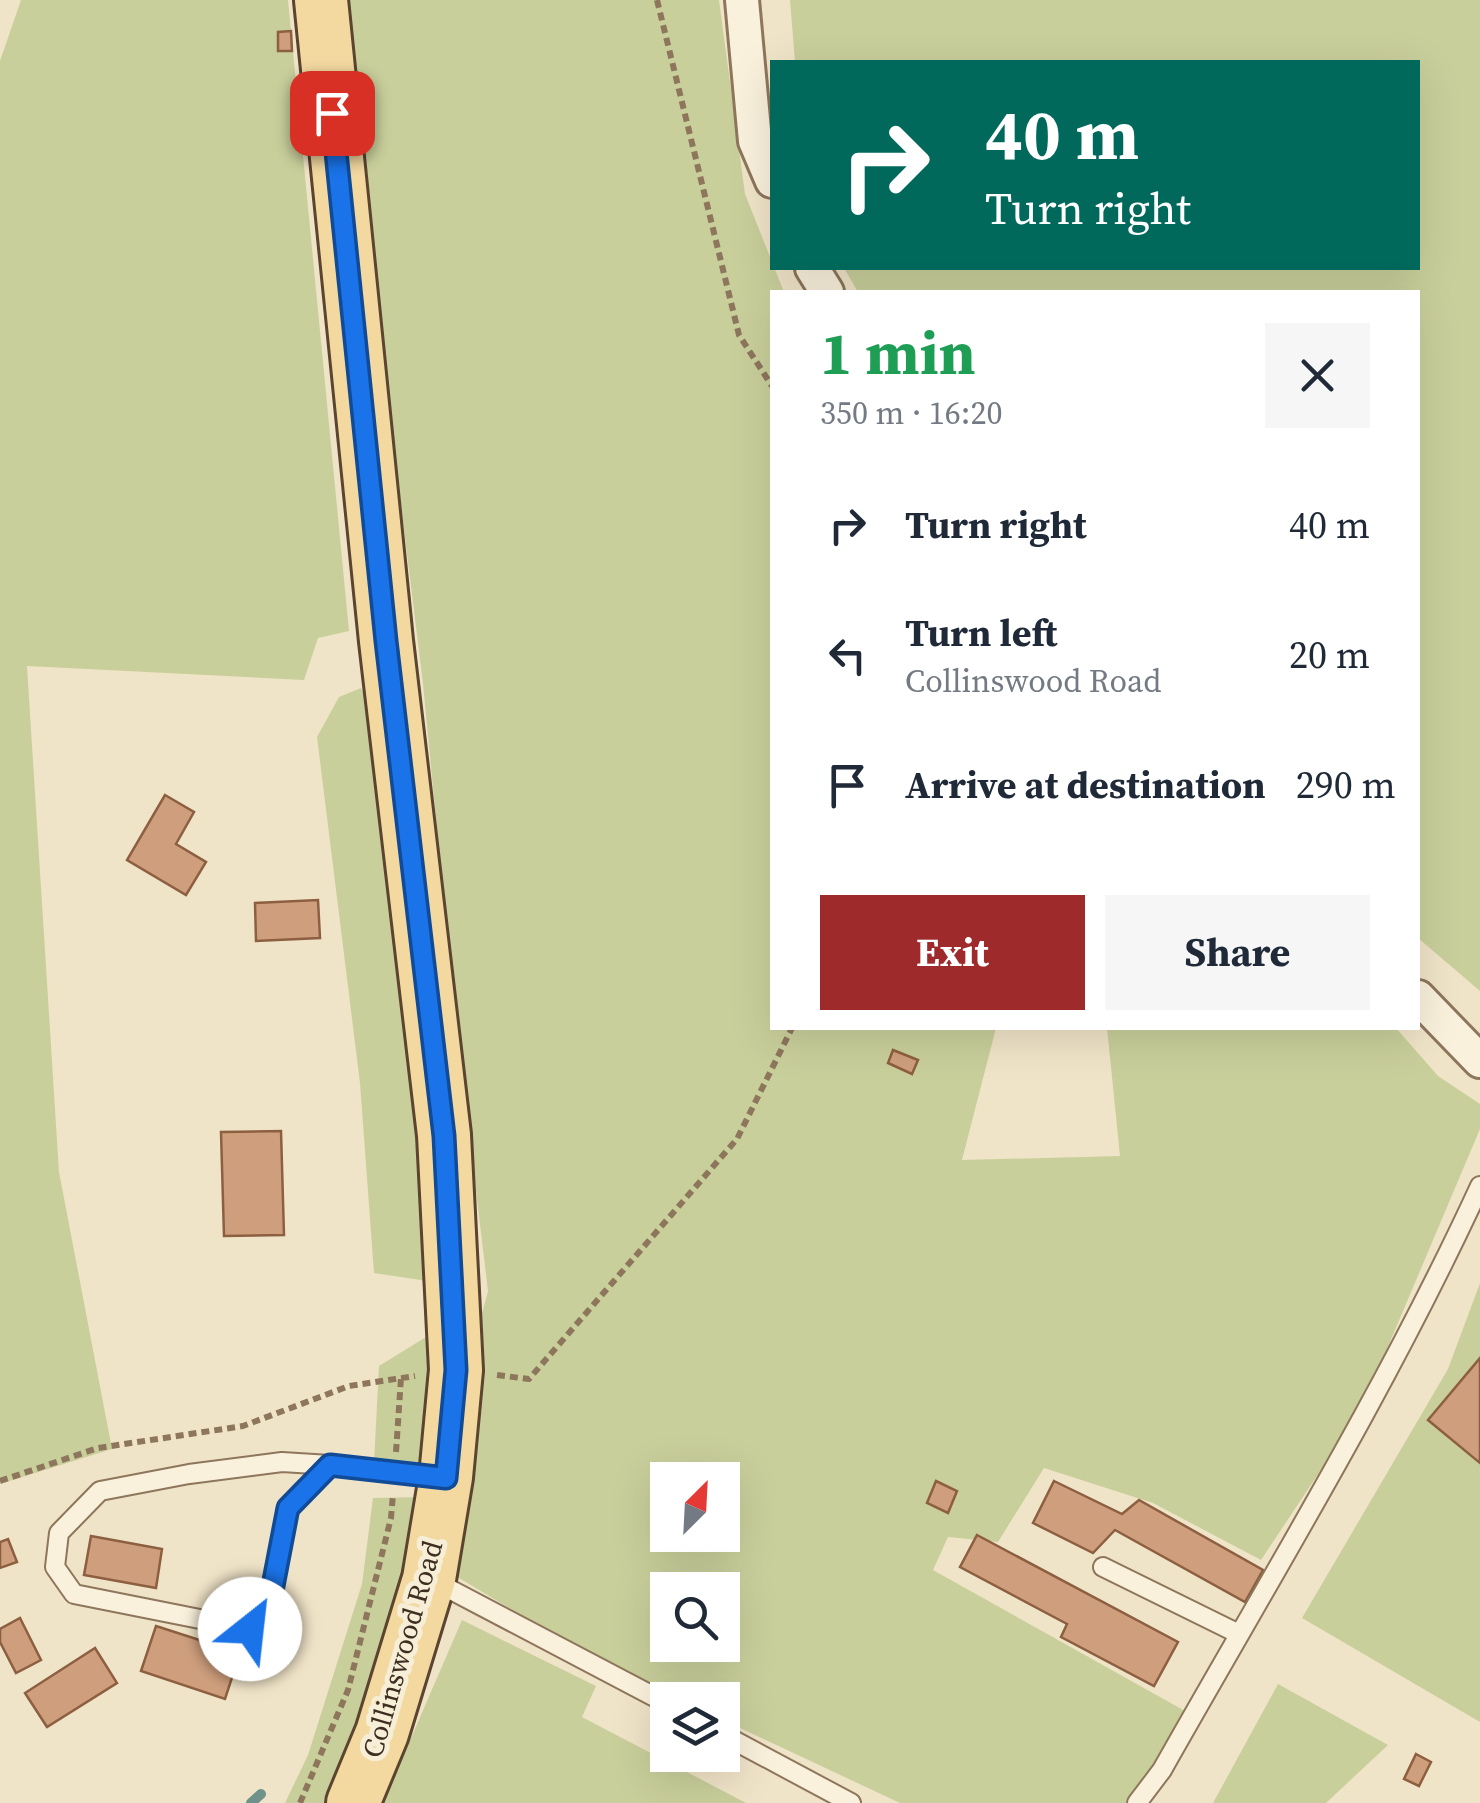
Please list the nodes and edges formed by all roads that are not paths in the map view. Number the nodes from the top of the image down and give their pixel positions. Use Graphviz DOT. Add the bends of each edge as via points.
graph roads {
  1 [pos="321,0"];
  2 [pos="742,0"];
  3 [pos="770,176"];
  4 [pos="1420,999"];
  5 [pos="1480,1061"];
  6 [pos="1480,1186"];
  7 [pos="330,1465"];
  8 [pos="446,1478"];
  9 [pos="1103,1567"];
  10 [pos="429,1578"];
  11 [pos="1239,1634"];
  12 [pos="650,1695"];
  13 [pos="740,1744"];
  14 [pos="352,1803"];
  15 [pos="851,1803"];
  16 [pos="1137,1803"];
  1 -- 8 [label="main road, Collinswood Road" via="444,1136 456,1370"];
  2 -- 3 [label="street" via="755,141"];
  4 -- 5 [label="street"];
  6 -- 11 [label="lane" via="1435,1284"];
  7 -- 7 [label="lane" via="288,1508 267,1617 250,1629 74,1594 55,1567 58,1533 100,1491 282,1462"];
  7 -- 8 [label="lane"];
  8 -- 10 [label="main road, Collinswood Road"];
  9 -- 11 [label="lane"];
  10 -- 12 [label="lane"];
  10 -- 14 [label="main road, Collinswood Road" via="382,1733"];
  11 -- 16 [label="lane"];
  13 -- 15 [label="lane"];
}
